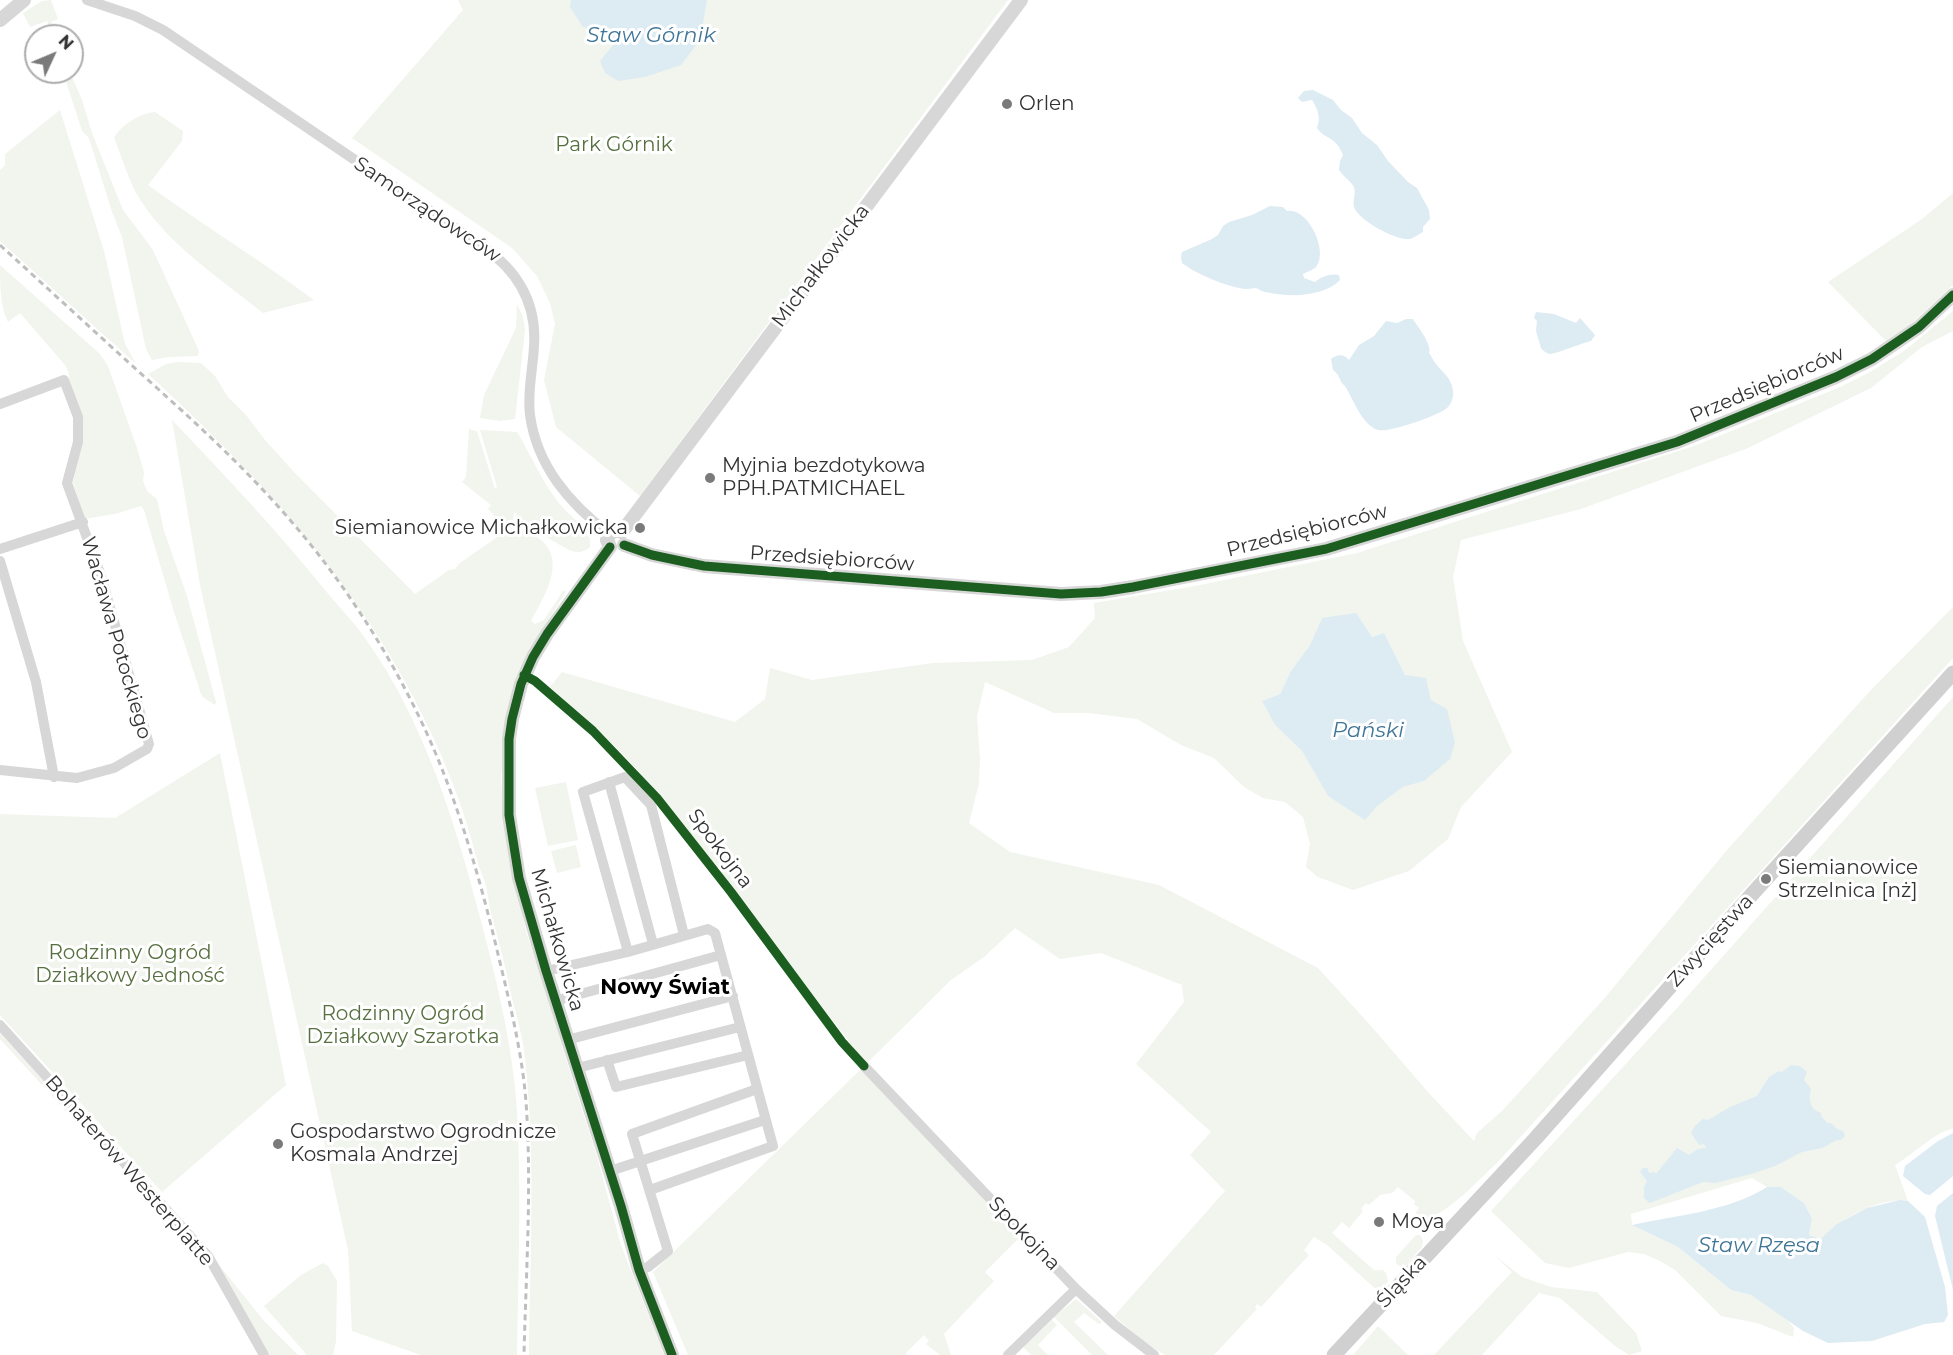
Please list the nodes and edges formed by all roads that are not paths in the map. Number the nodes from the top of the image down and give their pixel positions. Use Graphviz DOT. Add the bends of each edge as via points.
graph roads {
  1 [pos="24,0"];
  2 [pos="87,0"];
  3 [pos="1021,0"];
  4 [pos="0,20"];
  5 [pos="1953,295"];
  6 [pos="0,404"];
  7 [pos="83,522"];
  8 [pos="616,539"];
  9 [pos="0,549"];
  10 [pos="0,561"];
  11 [pos="1953,673"];
  12 [pos="0,770"];
  13 [pos="54,777"];
  14 [pos="609,782"];
  15 [pos="684,935"];
  16 [pos="653,944"];
  17 [pos="628,952"];
  18 [pos="721,955"];
  19 [pos="546,971"];
  20 [pos="733,996"];
  21 [pos="555,1001"];
  22 [pos="0,1025"];
  23 [pos="740,1027"];
  24 [pos="567,1040"];
  25 [pos="748,1055"];
  26 [pos="607,1060"];
  27 [pos="864,1066"];
  28 [pos="577,1068"];
  29 [pos="757,1089"];
  30 [pos="765,1120"];
  31 [pos="640,1161"];
  32 [pos="610,1171"];
  33 [pos="650,1190"];
  34 [pos="1470,1209"];
  35 [pos="639,1270"];
  36 [pos="1076,1289"];
  37 [pos="264,1355"];
  38 [pos="672,1355"];
  39 [pos="1008,1355"];
  40 [pos="1154,1355"];
  41 [pos="1334,1355"];
  1 -- 4 [label="street"];
  2 -- 8 [label="street, Samorządowców" via="163,30 507,265 525,291 534,319 529,405 539,449 565,493"];
  3 -- 8 [label="street, Michałkowicka"];
  5 -- 8 [label="street, Przedsiębiorców" via="1919,327 1872,359 1677,442 1326,549 1145,585 1077,594 704,566 641,552"];
  6 -- 7 [label="street, Wacława Potockiego" via="64,380 78,417 78,442 67,483"];
  7 -- 9 [label="street"];
  7 -- 13 [label="street, Wacława Potockiego" via="149,744 147,750 114,768 77,778"];
  8 -- 19 [label="street, Michałkowicka" via="533,657 521,684 510,728 512,841"];
  10 -- 13 [label="street" via="36,682"];
  11 -- 34 [label="main road, Zwycięstwa"];
  12 -- 13 [label="street, Wacława Potockiego"];
  14 -- 15 [label="street" via="625,777 651,805"];
  14 -- 16 [label="street"];
  14 -- 17 [label="street" via="583,792"];
  15 -- 16 [label="street"];
  15 -- 18 [label="street" via="711,930"];
  16 -- 17 [label="street"];
  17 -- 19 [label="street"];
  18 -- 20 [label="street"];
  18 -- 21 [label="street"];
  19 -- 21 [label="street, Michałkowicka"];
  20 -- 23 [label="street"];
  20 -- 24 [label="street"];
  21 -- 24 [label="street, Michałkowicka"];
  22 -- 37 [label="street, Bohaterów Westerplatte" via="208,1256"];
  23 -- 25 [label="street"];
  23 -- 26 [label="street"];
  24 -- 28 [label="street, Michałkowicka"];
  25 -- 26 [label="street" via="616,1087"];
  25 -- 29 [label="street"];
  26 -- 28 [label="street"];
  27 -- 36 [label="street, Spokojna"];
  28 -- 32 [label="street, Michałkowicka"];
  29 -- 30 [label="street"];
  29 -- 31 [label="street" via="632,1134"];
  30 -- 31 [label="street"];
  30 -- 33 [label="street" via="773,1146"];
  31 -- 32 [label="street"];
  31 -- 33 [label="street"];
  32 -- 35 [label="street, Michałkowicka"];
  33 -- 35 [label="street" via="668,1251"];
  34 -- 41 [label="main road, Śląska"];
  35 -- 38 [label="street, Michałkowicka"];
  36 -- 39 [label="street"];
  36 -- 40 [label="street, Spokojna"];
}
